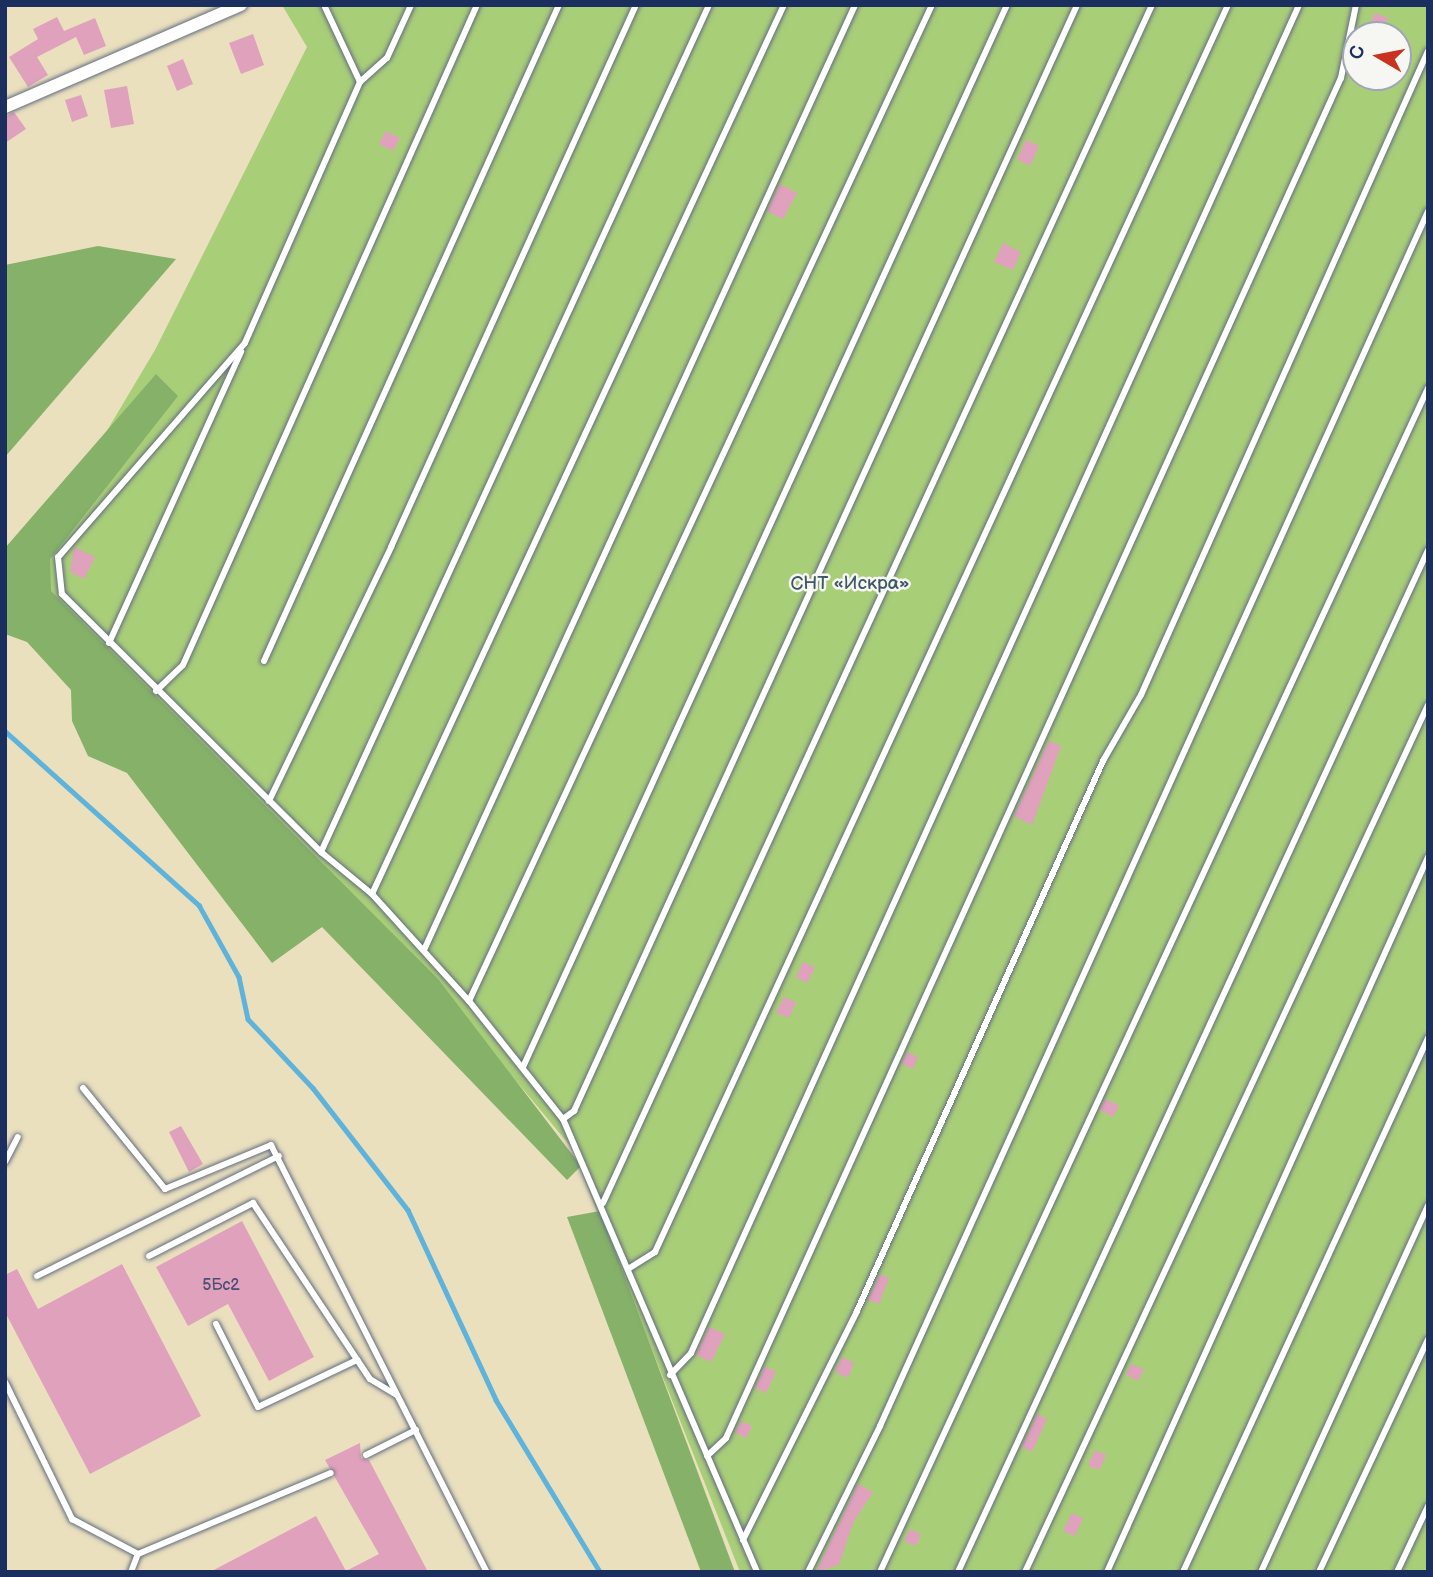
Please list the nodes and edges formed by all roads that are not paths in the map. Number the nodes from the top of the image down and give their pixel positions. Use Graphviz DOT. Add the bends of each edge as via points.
graph roads {
  1 [pos="241,5"];
  2 [pos="324,5"];
  3 [pos="411,5"];
  4 [pos="477,5"];
  5 [pos="559,5"];
  6 [pos="636,5"];
  7 [pos="709,5"];
  8 [pos="784,5"];
  9 [pos="855,5"];
  10 [pos="932,5"];
  11 [pos="1007,5"];
  12 [pos="1077,5"];
  13 [pos="1152,5"];
  14 [pos="1228,5"];
  15 [pos="1299,5"];
  16 [pos="1356,5"];
  17 [pos="1428,51"];
  18 [pos="360,82"];
  19 [pos="5,107"];
  20 [pos="1428,211"];
  21 [pos="244,344"];
  22 [pos="1428,388"];
  23 [pos="1428,550"];
  24 [pos="109,643"];
  25 [pos="264,661"];
  26 [pos="156,691"];
  27 [pos="1428,705"];
  28 [pos="269,801"];
  29 [pos="321,852"];
  30 [pos="1428,857"];
  31 [pos="372,894"];
  32 [pos="424,950"];
  33 [pos="469,1001"];
  34 [pos="1428,1038"];
  35 [pos="523,1067"];
  36 [pos="83,1088"];
  37 [pos="563,1119"];
  38 [pos="18,1137"];
  39 [pos="279,1156"];
  40 [pos="5,1161"];
  41 [pos="603,1203"];
  42 [pos="1428,1205"];
  43 [pos="149,1256"];
  44 [pos="628,1269"];
  45 [pos="37,1276"];
  46 [pos="216,1324"];
  47 [pos="1428,1339"];
  48 [pos="357,1360"];
  49 [pos="670,1375"];
  50 [pos="5,1382"];
  51 [pos="399,1396"];
  52 [pos="416,1430"];
  53 [pos="366,1455"];
  54 [pos="708,1456"];
  55 [pos="331,1473"];
  56 [pos="1428,1506"];
  57 [pos="743,1540"];
  58 [pos="138,1554"];
  59 [pos="131,1572"];
  60 [pos="487,1572"];
  61 [pos="757,1572"];
  62 [pos="808,1572"];
  63 [pos="880,1572"];
  64 [pos="958,1572"];
  65 [pos="1025,1572"];
  66 [pos="1107,1572"];
  67 [pos="1183,1572"];
  68 [pos="1261,1572"];
  69 [pos="1319,1572"];
  70 [pos="1397,1572"];
  1 -- 19 [label="street"];
  2 -- 18 [label="lane"];
  3 -- 18 [label="lane" via="387,58"];
  4 -- 26 [label="lane" via="183,665"];
  5 -- 25 [label="lane"];
  6 -- 28 [label="lane" via="391,548"];
  7 -- 29 [label="lane"];
  8 -- 31 [label="lane"];
  9 -- 32 [label="lane"];
  10 -- 33 [label="lane"];
  11 -- 35 [label="lane"];
  12 -- 37 [label="lane" via="574,1111"];
  13 -- 41 [label="lane"];
  14 -- 44 [label="lane" via="655,1252"];
  15 -- 49 [label="lane" via="691,1353"];
  16 -- 54 [label="lane" via="1341,78 726,1438"];
  17 -- 57 [label="lane" via="1141,695 1103,761 857,1311"];
  18 -- 21 [label="lane"];
  20 -- 62 [label="lane" via="880,1426"];
  21 -- 24 [label="lane"];
  21 -- 24 [label="lane" via="58,557 62,594"];
  22 -- 63 [label="lane"];
  23 -- 64 [label="lane"];
  24 -- 26 [label="lane"];
  26 -- 28 [label="lane"];
  27 -- 65 [label="lane"];
  28 -- 29 [label="lane"];
  29 -- 31 [label="lane"];
  30 -- 66 [label="lane"];
  31 -- 32 [label="lane"];
  32 -- 33 [label="lane"];
  33 -- 35 [label="lane"];
  34 -- 67 [label="lane"];
  35 -- 37 [label="lane"];
  36 -- 39 [label="lane" via="165,1189 271,1145"];
  37 -- 41 [label="lane"];
  38 -- 40 [label="lane"];
  39 -- 45 [label="lane"];
  39 -- 51 [label="lane"];
  41 -- 44 [label="lane"];
  42 -- 68 [label="lane"];
  43 -- 48 [label="lane" via="253,1203"];
  44 -- 49 [label="lane"];
  46 -- 48 [label="lane" via="258,1407"];
  47 -- 69 [label="lane"];
  48 -- 51 [label="lane" via="370,1379"];
  49 -- 54 [label="lane"];
  50 -- 58 [label="lane" via="72,1518"];
  51 -- 52 [label="lane"];
  52 -- 53 [label="lane"];
  52 -- 60 [label="lane"];
  54 -- 57 [label="lane"];
  55 -- 58 [label="lane"];
  56 -- 70 [label="lane"];
  57 -- 61 [label="lane"];
  58 -- 59 [label="lane"];
}
